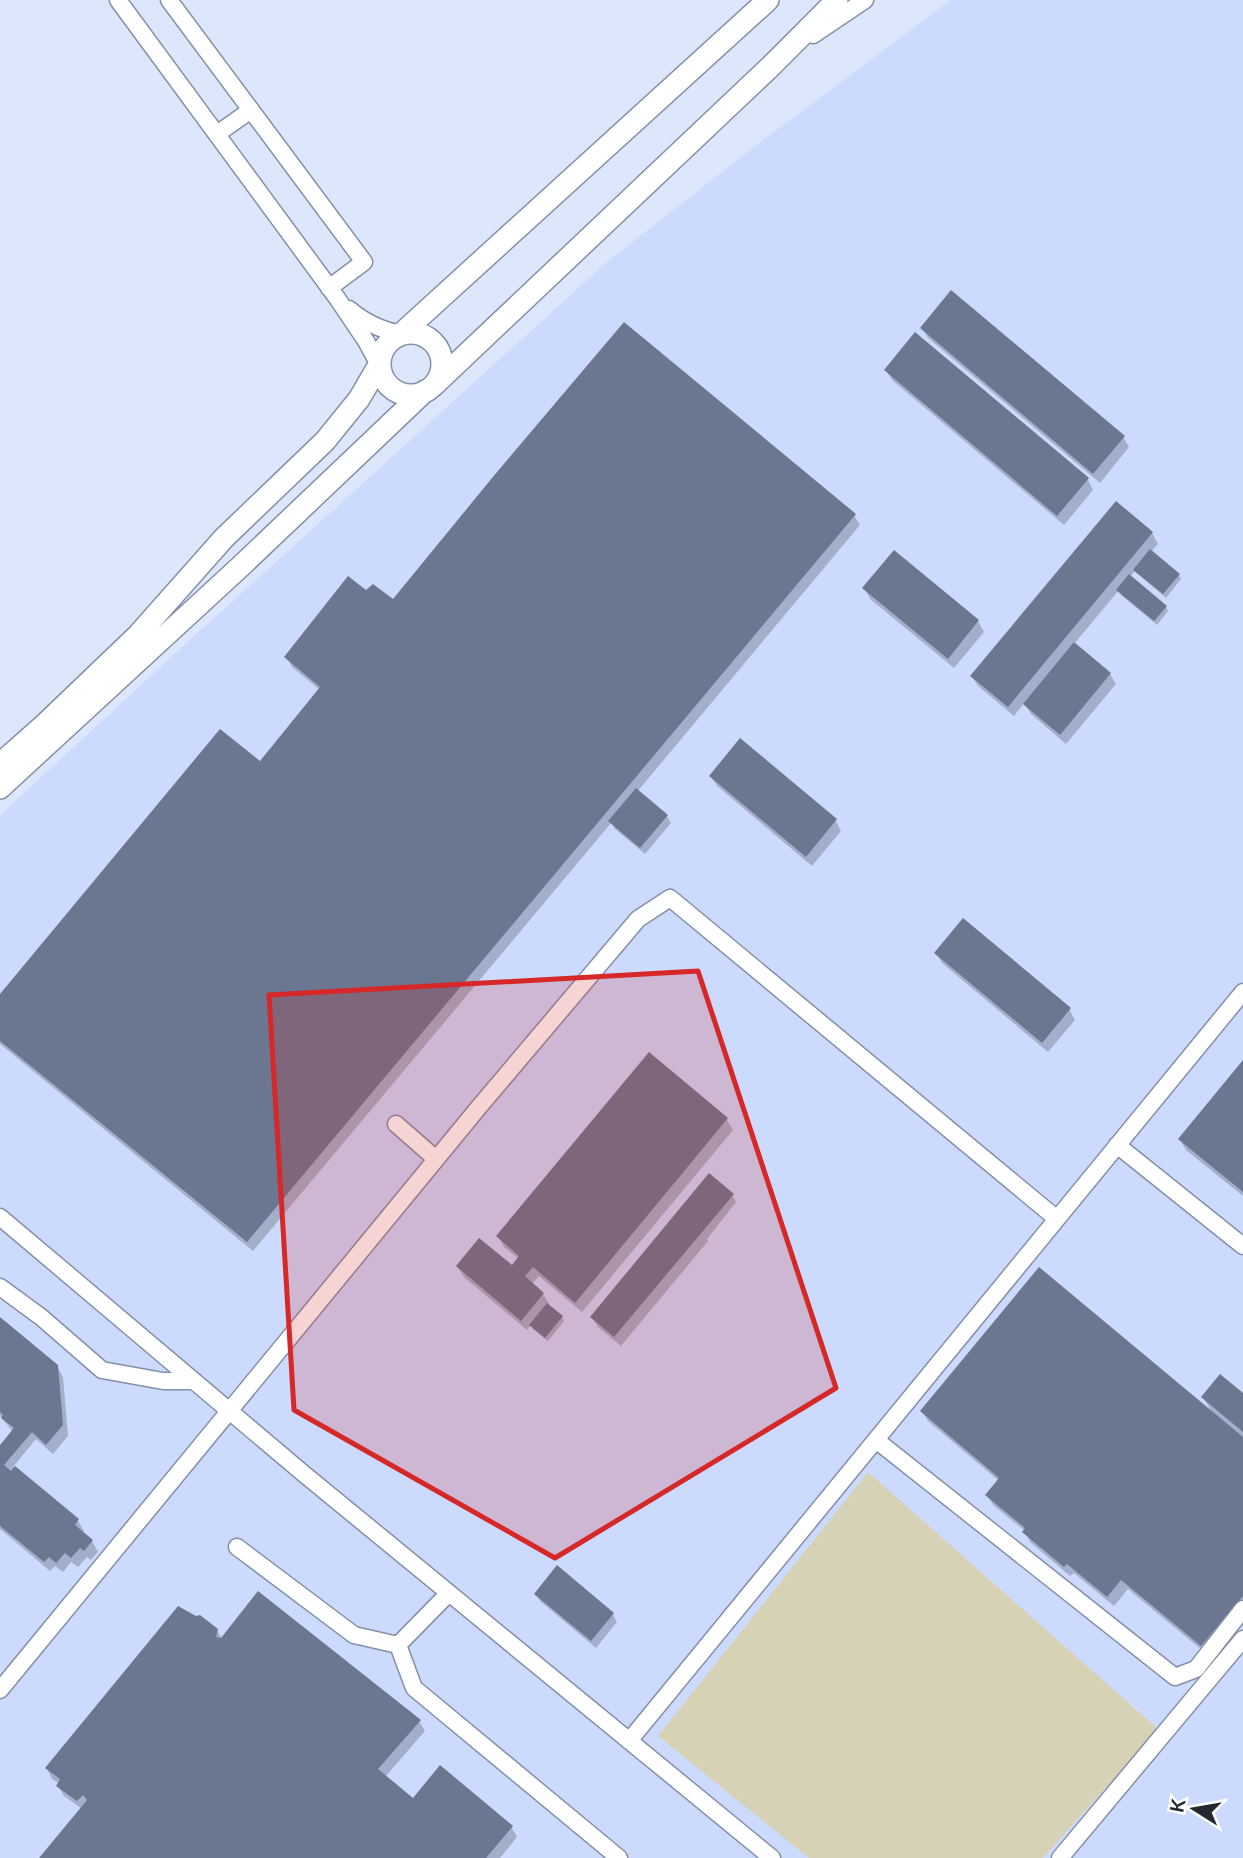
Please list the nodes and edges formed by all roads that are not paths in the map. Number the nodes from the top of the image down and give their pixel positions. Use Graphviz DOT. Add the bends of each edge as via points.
graph roads {
  1 [pos="118,0"];
  2 [pos="169,0"];
  3 [pos="768,0"];
  4 [pos="837,0"];
  5 [pos="864,0"];
  6 [pos="769,68"];
  7 [pos="251,110"];
  8 [pos="216,134"];
  9 [pos="333,293"];
  10 [pos="401,334"];
  11 [pos="379,365"];
  12 [pos="430,388"];
  13 [pos="0,764"];
  14 [pos="0,788"];
  15 [pos="1243,992"];
  16 [pos="396,1124"];
  17 [pos="1117,1145"];
  18 [pos="436,1159"];
  19 [pos="0,1217"];
  20 [pos="1056,1219"];
  21 [pos="1243,1246"];
  22 [pos="0,1287"];
  23 [pos="194,1381"];
  24 [pos="229,1410"];
  25 [pos="876,1440"];
  26 [pos="237,1547"];
  27 [pos="449,1593"];
  28 [pos="1243,1609"];
  29 [pos="1243,1639"];
  30 [pos="398,1645"];
  31 [pos="0,1690"];
  32 [pos="629,1741"];
  33 [pos="619,1858"];
  34 [pos="772,1858"];
  35 [pos="1060,1858"];
  1 -- 8 [label="street"];
  2 -- 7 [label="street"];
  3 -- 10 [label="main road"];
  4 -- 6 [label="main road"];
  5 -- 6 [label="street"];
  6 -- 12 [label="main road"];
  7 -- 8 [label="street"];
  7 -- 9 [label="street" via="364,262"];
  8 -- 9 [label="street"];
  9 -- 10 [label="street" via="357,317"];
  9 -- 11 [label="street"];
  10 -- 11 [label="main road" via="385,346"];
  10 -- 12 [label="main road" via="421,334 437,347 442,366"];
  11 -- 12 [label="main road" via="387,385 395,391 415,395"];
  11 -- 13 [label="main road" via="325,441 224,538 138,635"];
  12 -- 14 [label="main road"];
  15 -- 17 [label="street"];
  16 -- 18 [label="street"];
  17 -- 20 [label="street"];
  17 -- 21 [label="street"];
  18 -- 20 [label="street" via="638,919 670,898"];
  18 -- 24 [label="street"];
  19 -- 23 [label="street"];
  20 -- 25 [label="street"];
  22 -- 23 [label="street" via="102,1370 163,1381"];
  23 -- 24 [label="street"];
  24 -- 27 [label="street"];
  24 -- 31 [label="street"];
  25 -- 28 [label="street" via="1175,1678 1196,1669"];
  25 -- 32 [label="street"];
  26 -- 30 [label="street" via="354,1635"];
  27 -- 30 [label="street"];
  27 -- 32 [label="street"];
  29 -- 35 [label="street"];
  30 -- 33 [label="street" via="414,1688"];
  32 -- 34 [label="street"];
}
